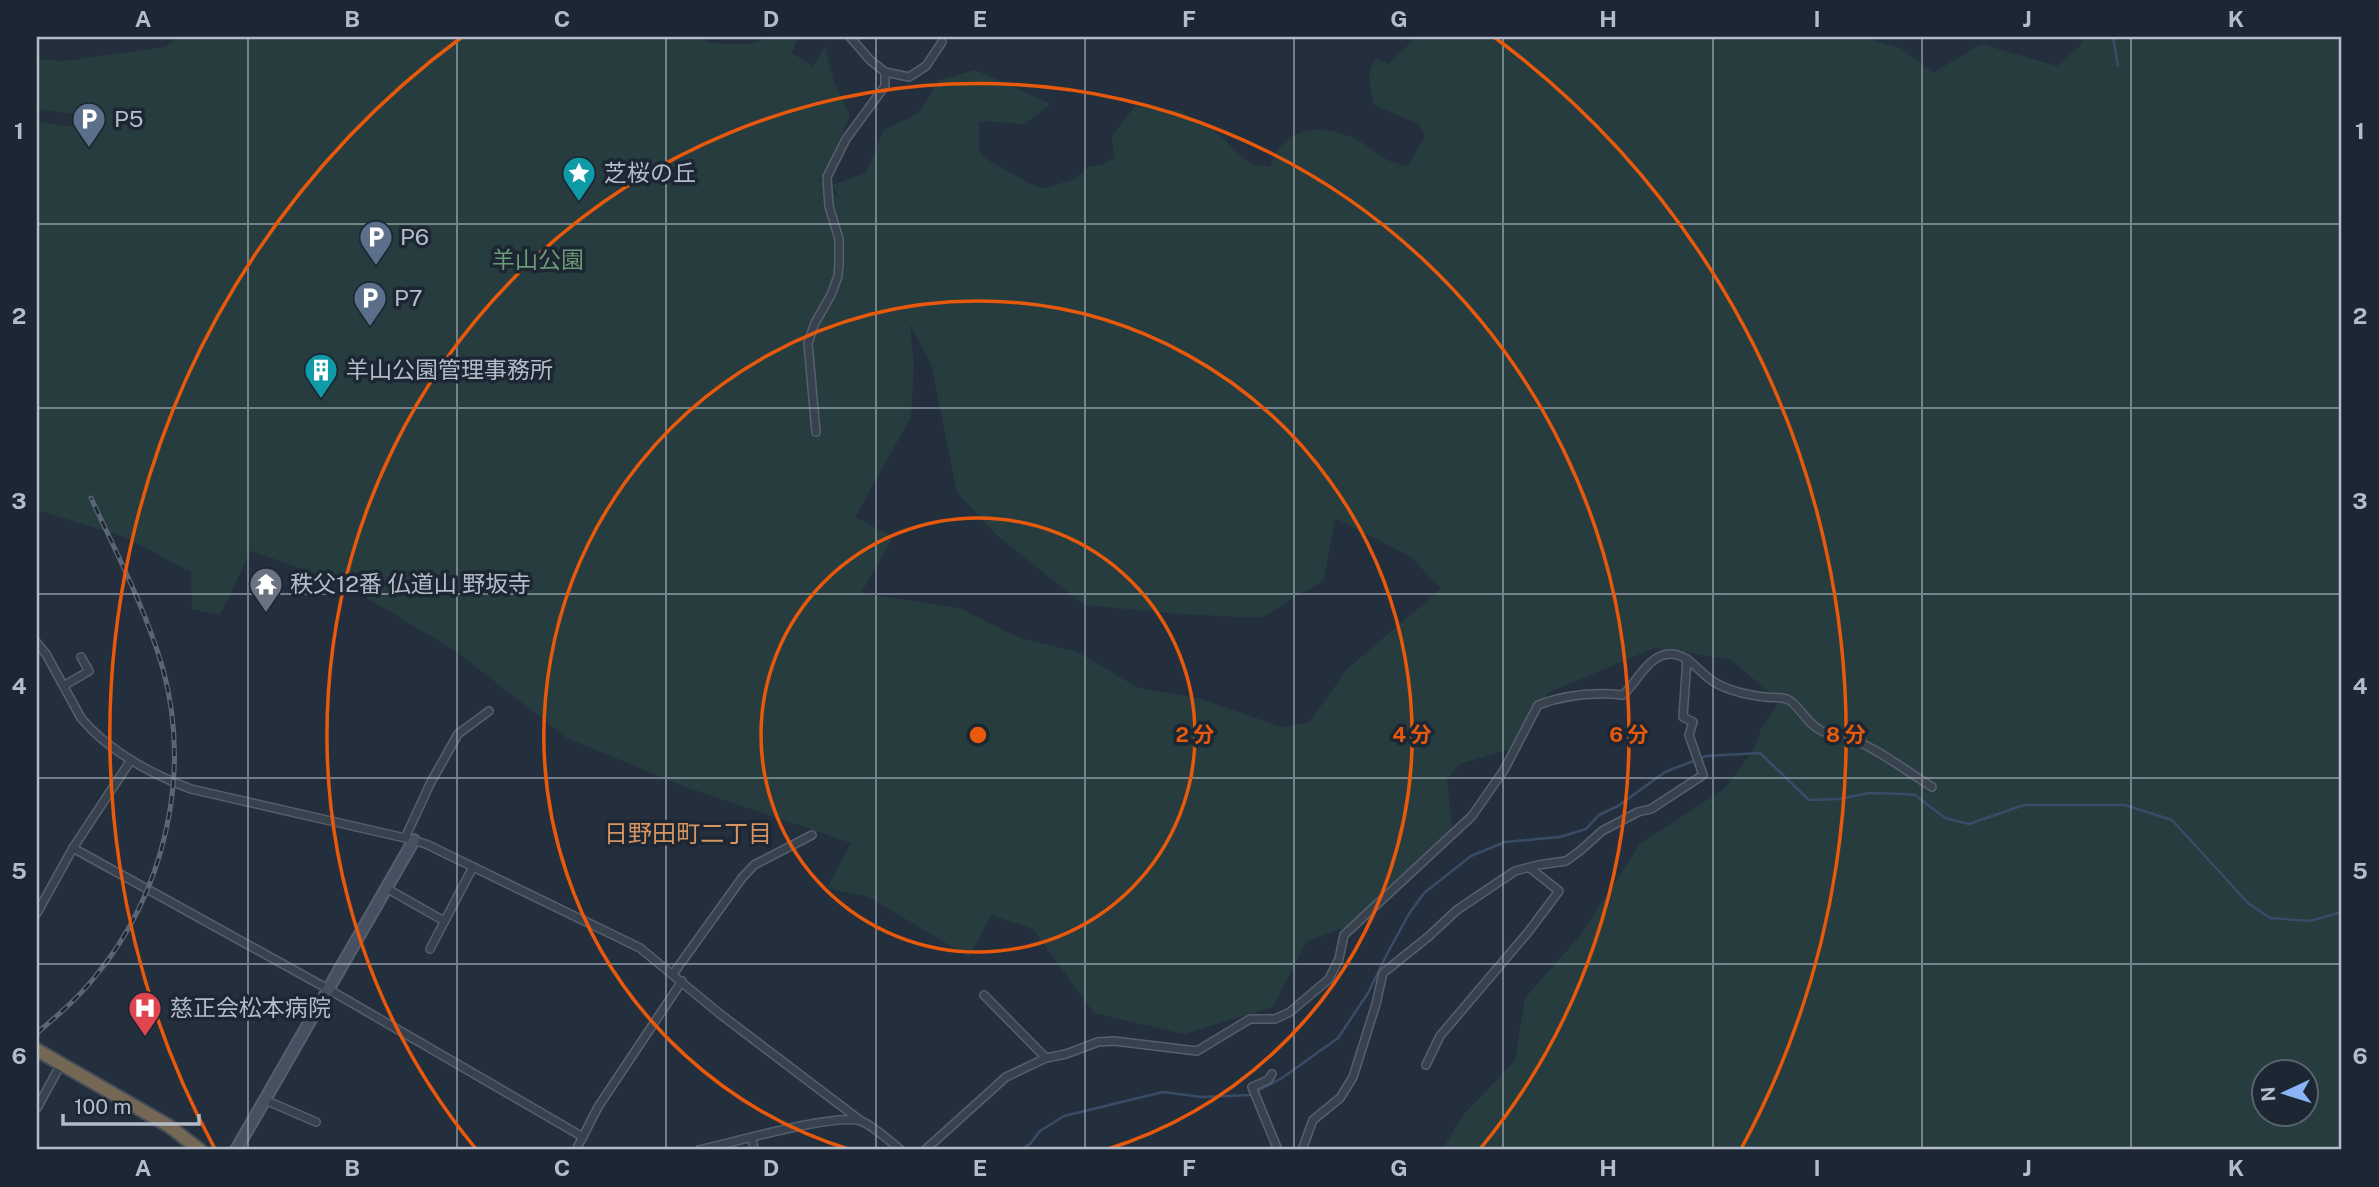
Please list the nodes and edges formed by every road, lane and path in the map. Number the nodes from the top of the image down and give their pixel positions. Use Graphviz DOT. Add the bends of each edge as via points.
graph roads {
  1 [pos="850,37"];
  2 [pos="942,42"];
  3 [pos="885,72"];
  4 [pos="816,432"];
  5 [pos="37,643"];
  6 [pos="81,657"];
  7 [pos="1687,659"];
  8 [pos="65,685"];
  9 [pos="489,711"];
  10 [pos="131,760"];
  11 [pos="1932,787"];
  12 [pos="812,835"];
  13 [pos="409,839"];
  14 [pos="73,848"];
  15 [pos="473,867"];
  16 [pos="1530,868"];
  17 [pos="386,888"];
  18 [pos="37,913"];
  19 [pos="444,921"];
  20 [pos="430,949"];
  21 [pos="673,974"];
  22 [pos="681,981"];
  23 [pos="328,989"];
  24 [pos="984,995"];
  25 [pos="37,1051"];
  26 [pos="1046,1058"];
  27 [pos="61,1064"];
  28 [pos="1426,1065"];
  29 [pos="1272,1074"];
  30 [pos="265,1100"];
  31 [pos="37,1108"];
  32 [pos="861,1121"];
  33 [pos="316,1122"];
  34 [pos="583,1136"];
  35 [pos="752,1138"];
  36 [pos="200,1150"];
  37 [pos="236,1150"];
  38 [pos="576,1150"];
  39 [pos="699,1150"];
  40 [pos="754,1150"];
  41 [pos="901,1150"];
  42 [pos="925,1150"];
  43 [pos="1278,1150"];
  44 [pos="1302,1150"];
  1 -- 3 [label="street"];
  2 -- 3 [label="street" via="926,66 909,77"];
  3 -- 4 [label="street" via="885,86 846,139 827,177 839,264 831,295 808,343"];
  5 -- 8 [label="street"];
  6 -- 8 [label="street" via="89,671"];
  7 -- 11 [label="street" via="1731,690 1787,699 1823,732 1864,746"];
  7 -- 16 [label="street" via="1683,717 1693,722 1689,735 1703,775 1651,810 1602,831 1566,861"];
  7 -- 26 [label="street" via="1670,654 1657,657 1623,695 1604,693 1538,705 1504,770 1472,816 1344,935 1329,979 1290,1012 1275,1019 1250,1020 1197,1051 1114,1041"];
  8 -- 10 [label="street" via="81,718"];
  9 -- 13 [label="street" via="458,734 431,782"];
  10 -- 13 [label="street" via="191,789"];
  10 -- 14 [label="street"];
  12 -- 21 [label="street" via="754,865"];
  13 -- 15 [label="street"];
  13 -- 17 [label="street"];
  14 -- 18 [label="street"];
  14 -- 23 [label="street"];
  15 -- 19 [label="street"];
  15 -- 21 [label="street" via="640,948"];
  16 -- 28 [label="street" via="1559,891 1440,1036"];
  16 -- 44 [label="street" via="1516,872 1457,910 1383,973 1353,1077 1340,1098 1313,1120"];
  17 -- 19 [label="street"];
  17 -- 23 [label="street"];
  19 -- 20 [label="street"];
  21 -- 22 [label="street"];
  22 -- 32 [label="street"];
  22 -- 34 [label="street"];
  23 -- 30 [label="street"];
  23 -- 34 [label="street"];
  24 -- 26 [label="street"];
  25 -- 27 [label="highway"];
  26 -- 42 [label="street" via="1006,1077"];
  27 -- 31 [label="street"];
  27 -- 36 [label="highway" via="169,1126"];
  29 -- 43 [label="street" via="1252,1087"];
  30 -- 33 [label="street"];
  30 -- 37 [label="street"];
  32 -- 35 [label="street" via="805,1125"];
  32 -- 41 [label="street"];
  34 -- 38 [label="street"];
  35 -- 39 [label="street"];
  35 -- 40 [label="street"];
}
